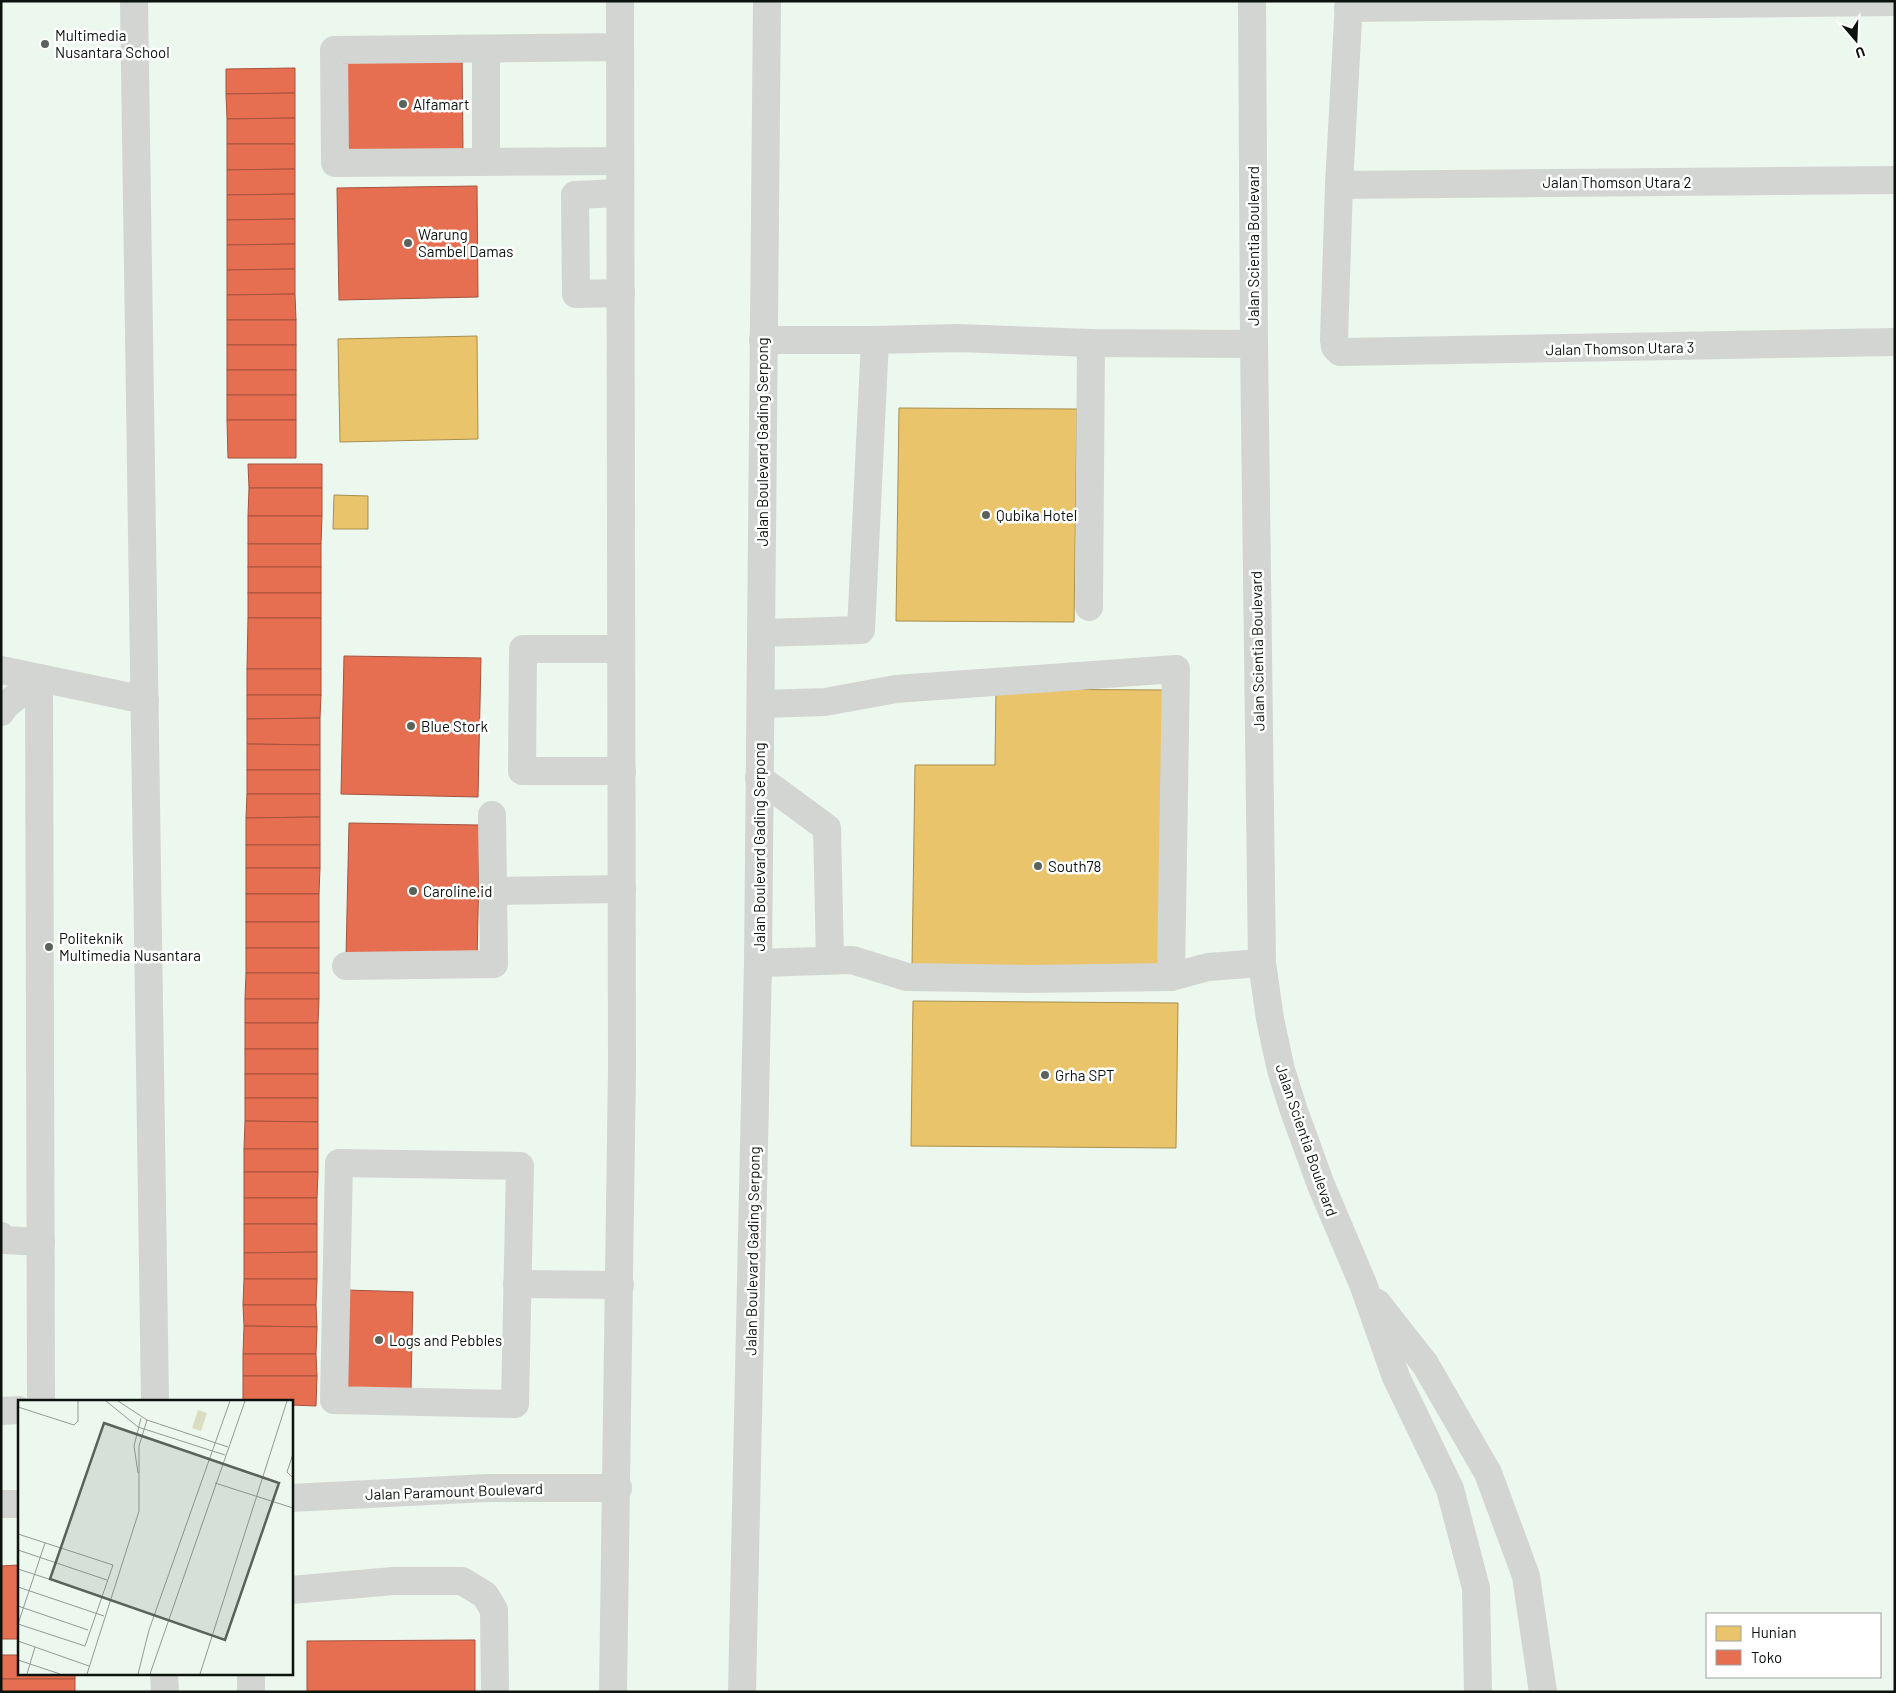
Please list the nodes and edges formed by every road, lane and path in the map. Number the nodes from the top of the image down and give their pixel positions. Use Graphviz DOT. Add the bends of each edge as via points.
graph roads {
  1 [pos="134,1"];
  2 [pos="620,1"];
  3 [pos="767,1"];
  4 [pos="1252,1"];
  5 [pos="1895,2"];
  6 [pos="1349,5"];
  7 [pos="620,48"];
  8 [pos="486,49"];
  9 [pos="620,161"];
  10 [pos="486,162"];
  11 [pos="1895,180"];
  12 [pos="1339,185"];
  13 [pos="620,193"];
  14 [pos="621,293"];
  15 [pos="762,340"];
  16 [pos="875,340"];
  17 [pos="1895,342"];
  18 [pos="1091,343"];
  19 [pos="1254,344"];
  20 [pos="1089,607"];
  21 [pos="762,633"];
  22 [pos="621,649"];
  23 [pos="1,670"];
  24 [pos="39,678"];
  25 [pos="145,700"];
  26 [pos="761,704"];
  27 [pos="1,712"];
  28 [pos="622,771"];
  29 [pos="759,778"];
  30 [pos="492,815"];
  31 [pos="622,888"];
  32 [pos="493,891"];
  33 [pos="830,959"];
  34 [pos="758,963"];
  35 [pos="1262,963"];
  36 [pos="346,966"];
  37 [pos="1170,977"];
  38 [pos="1,1236"];
  39 [pos="41,1242"];
  40 [pos="518,1284"];
  41 [pos="1363,1284"];
  42 [pos="620,1285"];
  43 [pos="41,1400"];
  44 [pos="156,1400"];
  45 [pos="18,1410"];
  46 [pos="1,1411"];
  47 [pos="618,1488"];
  48 [pos="292,1498"];
  49 [pos="1,1504"];
  50 [pos="18,1504"];
  51 [pos="292,1590"];
  52 [pos="164,1676"];
  53 [pos="251,1676"];
  54 [pos="164,1692"];
  55 [pos="251,1692"];
  56 [pos="496,1692"];
  57 [pos="613,1692"];
  58 [pos="742,1692"];
  59 [pos="1478,1692"];
  60 [pos="1544,1692"];
  1 -- 25 [label="street"];
  2 -- 7 [label="street"];
  3 -- 15 [label="street, Jalan Boulevard Gading Serpong"];
  4 -- 19 [label="street, Jalan Scientia Boulevard"];
  5 -- 6 [label="street"];
  6 -- 12 [label="street"];
  7 -- 8 [label="street"];
  7 -- 9 [label="street"];
  8 -- 10 [label="street"];
  8 -- 10 [label="street" via="334,50 334,163"];
  9 -- 10 [label="street"];
  9 -- 13 [label="street"];
  11 -- 12 [label="street, Jalan Thomson Utara 2"];
  12 -- 17 [label="street, Jalan Thomson Utara 3" via="1334,340 1335,347 1346,354"];
  13 -- 14 [label="street"];
  13 -- 14 [label="street" via="575,195 576,294"];
  14 -- 22 [label="street"];
  15 -- 16 [label="street"];
  15 -- 21 [label="street, Jalan Boulevard Gading Serpong"];
  16 -- 18 [label="street" via="957,338"];
  16 -- 21 [label="street" via="861,630"];
  18 -- 19 [label="street"];
  18 -- 20 [label="street"];
  19 -- 35 [label="street, Jalan Scientia Boulevard"];
  21 -- 26 [label="street, Jalan Boulevard Gading Serpong"];
  22 -- 28 [label="street"];
  22 -- 28 [label="street" via="523,649 522,771"];
  23 -- 24 [label="street"];
  24 -- 25 [label="street"];
  24 -- 27 [label="street"];
  24 -- 39 [label="street"];
  25 -- 44 [label="street"];
  26 -- 29 [label="street, Jalan Boulevard Gading Serpong"];
  26 -- 37 [label="street" via="825,702 896,689 1176,669"];
  28 -- 31 [label="street"];
  29 -- 33 [label="street" via="827,828"];
  29 -- 34 [label="street, Jalan Boulevard Gading Serpong"];
  30 -- 32 [label="street"];
  31 -- 32 [label="street"];
  31 -- 42 [label="street"];
  32 -- 36 [label="street" via="494,964"];
  33 -- 34 [label="street"];
  33 -- 37 [label="street" via="852,960 908,977"];
  34 -- 58 [label="street, Jalan Boulevard Gading Serpong"];
  35 -- 37 [label="street" via="1208,967"];
  35 -- 41 [label="street, Jalan Scientia Boulevard" via="1272,1028 1291,1103 1321,1186"];
  38 -- 39 [label="street" via="5,1240"];
  39 -- 43 [label="street"];
  40 -- 40 [label="street" via="515,1404 334,1400 339,1163 520,1166"];
  40 -- 42 [label="street"];
  41 -- 59 [label="street, Jalan Scientia Boulevard" via="1396,1377 1450,1490 1476,1588"];
  41 -- 60 [label="street, Jalan Scientia Boulevard" via="1425,1364 1488,1473 1526,1576"];
  42 -- 47 [label="street"];
  45 -- 46 [label="street"];
  47 -- 48 [label="street, Jalan Paramount Boulevard" via="488,1488"];
  47 -- 57 [label="street"];
  49 -- 50 [label="street"];
  51 -- 56 [label="street" via="393,1581 462,1581 485,1595 494,1610"];
  52 -- 54 [label="street"];
  53 -- 55 [label="street"];
}
